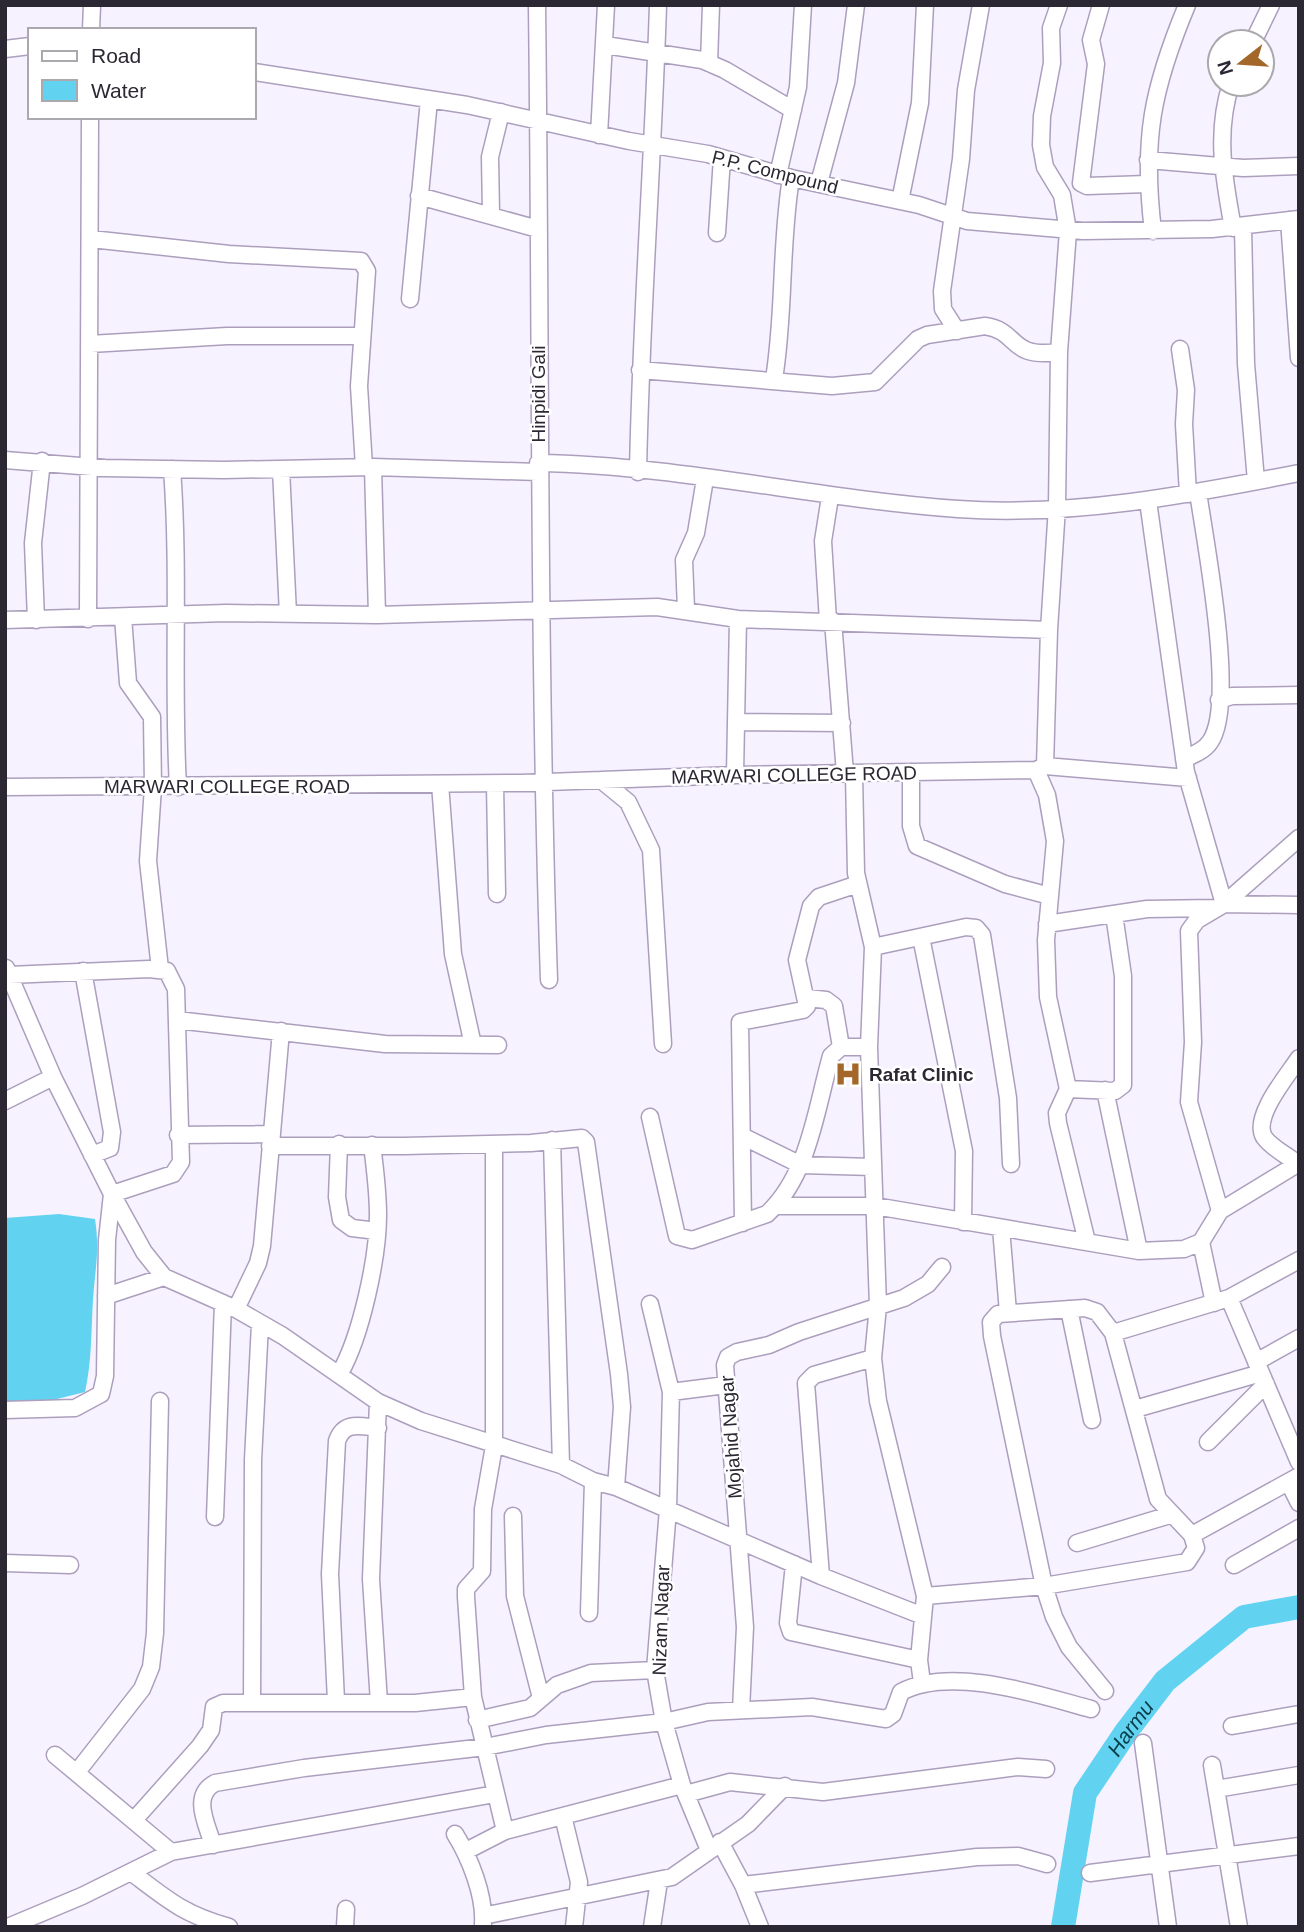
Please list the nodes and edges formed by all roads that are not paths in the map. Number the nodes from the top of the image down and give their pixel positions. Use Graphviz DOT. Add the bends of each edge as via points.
graph roads {
  1 [pos="92,5"];
  2 [pos="537,5"];
  3 [pos="606,5"];
  4 [pos="659,5"];
  5 [pos="711,5"];
  6 [pos="803,5"];
  7 [pos="856,5"];
  8 [pos="925,5"];
  9 [pos="981,5"];
  10 [pos="1059,5"];
  11 [pos="1101,5"];
  12 [pos="1187,5"];
  13 [pos="1271,5"];
  14 [pos="91,28"];
  15 [pos="1260,28"];
  16 [pos="605,45"];
  17 [pos="28,46"];
  18 [pos="5,50"];
  19 [pos="657,51"];
  20 [pos="709,63"];
  21 [pos="256,72"];
  22 [pos="1228,98"];
  23 [pos="429,100"];
  24 [pos="793,110"];
  25 [pos="501,112"];
  26 [pos="90,119"];
  27 [pos="539,119"];
  28 [pos="599,135"];
  29 [pos="654,146"];
  30 [pos="722,158"];
  31 [pos="1148,160"];
  32 [pos="1299,166"];
  33 [pos="1222,167"];
  34 [pos="784,176"];
  35 [pos="819,183"];
  36 [pos="1147,184"];
  37 [pos="419,196"];
  38 [pos="900,201"];
  39 [pos="491,214"];
  40 [pos="953,218"];
  41 [pos="1294,219"];
  42 [pos="1238,227"];
  43 [pos="538,229"];
  44 [pos="1153,230"];
  45 [pos="1068,231"];
  46 [pos="717,233"];
  47 [pos="91,239"];
  48 [pos="410,299"];
  49 [pos="957,331"];
  50 [pos="362,336"];
  51 [pos="90,344"];
  52 [pos="1180,349"];
  53 [pos="1059,352"];
  54 [pos="1299,358"];
  55 [pos="640,370"];
  56 [pos="774,379"];
  57 [pos="5,460"];
  58 [pos="42,461"];
  59 [pos="88,466"];
  60 [pos="368,467"];
  61 [pos="538,467"];
  62 [pos="281,468"];
  63 [pos="172,469"];
  64 [pos="638,472"];
  65 [pos="1299,473"];
  66 [pos="705,479"];
  67 [pos="1256,481"];
  68 [pos="1193,493"];
  69 [pos="830,497"];
  70 [pos="1148,501"];
  71 [pos="1057,507"];
  72 [pos="686,609"];
  73 [pos="540,610"];
  74 [pos="288,614"];
  75 [pos="178,615"];
  76 [pos="377,615"];
  77 [pos="123,617"];
  78 [pos="88,619"];
  79 [pos="738,619"];
  80 [pos="5,620"];
  81 [pos="36,620"];
  82 [pos="830,621"];
  83 [pos="1049,630"];
  84 [pos="1299,695"];
  85 [pos="1219,700"];
  86 [pos="736,722"];
  87 [pos="842,723"];
  88 [pos="1184,759"];
  89 [pos="1041,768"];
  90 [pos="911,772"];
  91 [pos="849,774"];
  92 [pos="735,775"];
  93 [pos="1188,778"];
  94 [pos="601,780"];
  95 [pos="542,783"];
  96 [pos="440,784"];
  97 [pos="495,784"];
  98 [pos="5,787"];
  99 [pos="153,787"];
  100 [pos="178,787"];
  101 [pos="1299,838"];
  102 [pos="858,884"];
  103 [pos="497,894"];
  104 [pos="1050,896"];
  105 [pos="1299,905"];
  106 [pos="1220,906"];
  107 [pos="1114,914"];
  108 [pos="1047,924"];
  109 [pos="920,937"];
  110 [pos="873,947"];
  111 [pos="160,969"];
  112 [pos="7,971"];
  113 [pos="83,971"];
  114 [pos="549,980"];
  115 [pos="807,998"];
  116 [pos="177,1020"];
  117 [pos="281,1031"];
  118 [pos="663,1044"];
  119 [pos="472,1045"];
  120 [pos="498,1045"];
  121 [pos="841,1047"];
  122 [pos="869,1047"];
  123 [pos="1299,1058"];
  124 [pos="53,1077"];
  125 [pos="1068,1089"];
  126 [pos="1105,1090"];
  127 [pos="5,1101"];
  128 [pos="650,1117"];
  129 [pos="178,1135"];
  130 [pos="744,1137"];
  131 [pos="270,1140"];
  132 [pos="552,1140"];
  133 [pos="340,1144"];
  134 [pos="494,1144"];
  135 [pos="372,1145"];
  136 [pos="92,1155"];
  137 [pos="1011,1164"];
  138 [pos="1298,1164"];
  139 [pos="801,1165"];
  140 [pos="873,1167"];
  141 [pos="112,1194"];
  142 [pos="776,1206"];
  143 [pos="874,1206"];
  144 [pos="1220,1211"];
  145 [pos="963,1222"];
  146 [pos="743,1223"];
  147 [pos="1001,1228"];
  148 [pos="377,1231"];
  149 [pos="1087,1242"];
  150 [pos="1201,1242"];
  151 [pos="1139,1251"];
  152 [pos="1299,1260"];
  153 [pos="942,1267"];
  154 [pos="164,1277"];
  155 [pos="106,1296"];
  156 [pos="1221,1301"];
  157 [pos="650,1304"];
  158 [pos="230,1306"];
  159 [pos="878,1306"];
  160 [pos="1069,1309"];
  161 [pos="1008,1312"];
  162 [pos="260,1324"];
  163 [pos="1113,1333"];
  164 [pos="1299,1338"];
  165 [pos="873,1358"];
  166 [pos="340,1373"];
  167 [pos="1261,1373"];
  168 [pos="726,1385"];
  169 [pos="671,1392"];
  170 [pos="160,1401"];
  171 [pos="378,1402"];
  172 [pos="1135,1409"];
  173 [pos="5,1410"];
  174 [pos="1092,1420"];
  175 [pos="378,1427"];
  176 [pos="1208,1442"];
  177 [pos="494,1446"];
  178 [pos="1299,1462"];
  179 [pos="561,1465"];
  180 [pos="1294,1479"];
  181 [pos="593,1481"];
  182 [pos="616,1487"];
  183 [pos="1299,1503"];
  184 [pos="668,1509"];
  185 [pos="1170,1515"];
  186 [pos="513,1516"];
  187 [pos="215,1517"];
  188 [pos="1299,1528"];
  189 [pos="1192,1535"];
  190 [pos="739,1541"];
  191 [pos="1077,1543"];
  192 [pos="5,1563"];
  193 [pos="794,1564"];
  194 [pos="70,1565"];
  195 [pos="1234,1565"];
  196 [pos="821,1576"];
  197 [pos="1044,1586"];
  198 [pos="925,1595"];
  199 [pos="589,1613"];
  200 [pos="923,1616"];
  201 [pos="919,1660"];
  202 [pos="655,1670"];
  203 [pos="922,1683"];
  204 [pos="1105,1691"];
  205 [pos="473,1697"];
  206 [pos="541,1698"];
  207 [pos="335,1701"];
  208 [pos="252,1703"];
  209 [pos="379,1703"];
  210 [pos="1091,1709"];
  211 [pos="741,1710"];
  212 [pos="1299,1714"];
  213 [pos="477,1720"];
  214 [pos="664,1722"];
  215 [pos="1232,1726"];
  216 [pos="1143,1743"];
  217 [pos="485,1747"];
  218 [pos="55,1755"];
  219 [pos="1212,1765"];
  220 [pos="1046,1769"];
  221 [pos="77,1772"];
  222 [pos="1299,1775"];
  223 [pos="785,1786"];
  224 [pos="684,1789"];
  225 [pos="1216,1789"];
  226 [pos="495,1794"];
  227 [pos="563,1816"];
  228 [pos="135,1819"];
  229 [pos="505,1831"];
  230 [pos="456,1834"];
  231 [pos="212,1845"];
  232 [pos="714,1846"];
  233 [pos="1299,1846"];
  234 [pos="466,1851"];
  235 [pos="172,1852"];
  236 [pos="1227,1857"];
  237 [pos="1047,1864"];
  238 [pos="1159,1866"];
  239 [pos="131,1872"];
  240 [pos="1090,1873"];
  241 [pos="659,1881"];
  242 [pos="743,1885"];
  243 [pos="576,1899"];
  244 [pos="346,1909"];
  245 [pos="483,1921"];
  246 [pos="8,1927"];
  247 [pos="229,1927"];
  248 [pos="345,1927"];
  249 [pos="574,1927"];
  250 [pos="652,1927"];
  251 [pos="760,1927"];
  252 [pos="1168,1927"];
  253 [pos="1239,1927"];
  1 -- 14 [label="street"];
  2 -- 27 [label="street, Hinpidi Gali"];
  3 -- 16 [label="street"];
  4 -- 19 [label="street"];
  5 -- 20 [label="street"];
  6 -- 24 [label="street"];
  7 -- 35 [label="street" via="846,83"];
  8 -- 38 [label="street" via="920,103"];
  9 -- 40 [label="street" via="966,90"];
  10 -- 45 [label="street" via="1051,28 1052,63 1041,145 1045,167 1062,195"];
  11 -- 36 [label="street" via="1091,40 1096,64 1081,183"];
  12 -- 31 [label="street" via="1161,71 1149,122"];
  13 -- 15 [label="street"];
  16 -- 19 [label="street"];
  16 -- 28 [label="street"];
  17 -- 18 [label="street"];
  19 -- 20 [label="street"];
  19 -- 29 [label="street"];
  20 -- 24 [label="street"];
  21 -- 23 [label="street, P.P. Compound"];
  22 -- 33 [label="street" via="1222,125"];
  23 -- 25 [label="street, P.P. Compound"];
  23 -- 37 [label="street"];
  24 -- 34 [label="street"];
  25 -- 27 [label="street, P.P. Compound"];
  25 -- 39 [label="street" via="490,157"];
  26 -- 47 [label="street"];
  27 -- 28 [label="street, P.P. Compound"];
  27 -- 43 [label="street, Hinpidi Gali"];
  28 -- 29 [label="street, P.P. Compound"];
  29 -- 30 [label="street, P.P. Compound"];
  29 -- 55 [label="street"];
  30 -- 34 [label="street, P.P. Compound"];
  30 -- 46 [label="street"];
  31 -- 33 [label="street"];
  31 -- 36 [label="street"];
  32 -- 33 [label="street"];
  33 -- 42 [label="street"];
  34 -- 35 [label="street, P.P. Compound"];
  34 -- 56 [label="street" via="783,320"];
  35 -- 38 [label="street, P.P. Compound"];
  36 -- 44 [label="street"];
  37 -- 39 [label="street"];
  37 -- 48 [label="street"];
  38 -- 40 [label="street, P.P. Compound"];
  39 -- 43 [label="street"];
  40 -- 45 [label="street, P.P. Compound"];
  40 -- 49 [label="street" via="941,302"];
  41 -- 42 [label="street, P.P. Compound"];
  41 -- 54 [label="street"];
  42 -- 44 [label="street, P.P. Compound"];
  42 -- 67 [label="street"];
  43 -- 61 [label="street, Hinpidi Gali"];
  44 -- 45 [label="street, P.P. Compound"];
  45 -- 53 [label="street"];
  47 -- 50 [label="street" via="229,254 361,261 367,271"];
  47 -- 51 [label="street"];
  49 -- 53 [label="street" via="994,327 1023,351"];
  49 -- 56 [label="street" via="918,339 886,374 864,385"];
  50 -- 51 [label="street" via="237,336"];
  50 -- 60 [label="street" via="359,386"];
  51 -- 59 [label="street"];
  52 -- 68 [label="street"];
  53 -- 71 [label="street"];
  55 -- 56 [label="street"];
  55 -- 64 [label="street"];
  57 -- 58 [label="street"];
  58 -- 59 [label="street"];
  58 -- 81 [label="street" via="33,543"];
  59 -- 63 [label="street"];
  59 -- 78 [label="street"];
  60 -- 61 [label="street"];
  60 -- 62 [label="street"];
  60 -- 76 [label="street"];
  61 -- 64 [label="street"];
  61 -- 73 [label="street, Hinpidi Gali"];
  62 -- 63 [label="street"];
  62 -- 74 [label="street"];
  63 -- 75 [label="street"];
  64 -- 66 [label="street"];
  65 -- 67 [label="street"];
  66 -- 69 [label="street"];
  66 -- 72 [label="street" via="696,533 685,554"];
  67 -- 68 [label="street"];
  68 -- 70 [label="street"];
  68 -- 85 [label="street" via="1221,663"];
  69 -- 71 [label="street" via="959,509"];
  69 -- 82 [label="street" via="823,541"];
  70 -- 71 [label="street"];
  70 -- 88 [label="street"];
  71 -- 83 [label="street"];
  72 -- 73 [label="street"];
  72 -- 79 [label="street"];
  73 -- 76 [label="street"];
  73 -- 95 [label="street, Hinpidi Gali"];
  74 -- 75 [label="street"];
  74 -- 76 [label="street"];
  75 -- 77 [label="street"];
  75 -- 100 [label="street" via="173,705"];
  77 -- 78 [label="street"];
  77 -- 99 [label="street" via="128,683 152,717"];
  78 -- 81 [label="street"];
  79 -- 82 [label="street"];
  79 -- 86 [label="street"];
  80 -- 81 [label="street"];
  82 -- 83 [label="street"];
  82 -- 87 [label="street"];
  83 -- 89 [label="street"];
  84 -- 85 [label="street"];
  85 -- 88 [label="street" via="1211,740"];
  86 -- 87 [label="street"];
  86 -- 92 [label="street"];
  87 -- 91 [label="street"];
  88 -- 93 [label="street"];
  89 -- 90 [label="street, MARWARI COLLEGE ROAD"];
  89 -- 93 [label="street, MARWARI COLLEGE ROAD"];
  89 -- 104 [label="street" via="1055,841"];
  90 -- 91 [label="street, MARWARI COLLEGE ROAD"];
  90 -- 104 [label="street" via="911,826 917,846 1004,884"];
  91 -- 92 [label="street, MARWARI COLLEGE ROAD"];
  91 -- 102 [label="street"];
  92 -- 94 [label="street, MARWARI COLLEGE ROAD"];
  93 -- 106 [label="street"];
  94 -- 95 [label="street, MARWARI COLLEGE ROAD"];
  94 -- 118 [label="street" via="628,803 651,850"];
  95 -- 97 [label="street, MARWARI COLLEGE ROAD"];
  95 -- 114 [label="street, Hinpidi Gali"];
  96 -- 97 [label="street, MARWARI COLLEGE ROAD"];
  96 -- 100 [label="street, MARWARI COLLEGE ROAD"];
  96 -- 119 [label="street" via="453,954"];
  97 -- 103 [label="street"];
  98 -- 99 [label="street, MARWARI COLLEGE ROAD"];
  99 -- 100 [label="street, MARWARI COLLEGE ROAD"];
  99 -- 111 [label="street" via="148,861"];
  101 -- 106 [label="street"];
  102 -- 110 [label="street"];
  102 -- 115 [label="street" via="819,897 811,906 797,960"];
  104 -- 108 [label="street"];
  105 -- 106 [label="street"];
  106 -- 107 [label="street"];
  106 -- 144 [label="street" via="1197,920 1189,931 1193,1042 1188,1085 1192,1122"];
  107 -- 108 [label="street"];
  107 -- 126 [label="street" via="1123,976 1125,1074 1123,1085 1115,1091"];
  108 -- 125 [label="street" via="1050,1015"];
  109 -- 110 [label="street"];
  109 -- 137 [label="street" via="966,927 976,928 982,935 1008,1098"];
  109 -- 145 [label="street" via="964,1151"];
  110 -- 122 [label="street"];
  111 -- 113 [label="street"];
  111 -- 116 [label="street" via="174,980"];
  112 -- 113 [label="street"];
  112 -- 124 [label="street"];
  113 -- 136 [label="street" via="112,1132 110,1148"];
  115 -- 121 [label="street" via="834,1006"];
  115 -- 130 [label="street" via="803,1010 740,1023"];
  116 -- 117 [label="street"];
  116 -- 129 [label="street"];
  117 -- 119 [label="street" via="385,1044"];
  117 -- 131 [label="street"];
  119 -- 120 [label="street"];
  121 -- 122 [label="street"];
  121 -- 139 [label="street" via="831,1056"];
  122 -- 140 [label="street"];
  123 -- 138 [label="street" via="1264,1111 1261,1127 1265,1138"];
  124 -- 127 [label="street"];
  124 -- 136 [label="street"];
  125 -- 126 [label="street"];
  125 -- 149 [label="street" via="1057,1113 1058,1123"];
  126 -- 151 [label="street"];
  128 -- 146 [label="street" via="677,1236 692,1240"];
  129 -- 131 [label="street"];
  129 -- 141 [label="street" via="179,1169"];
  130 -- 139 [label="street"];
  130 -- 146 [label="street"];
  131 -- 133 [label="street"];
  131 -- 158 [label="street" via="262,1246"];
  132 -- 134 [label="street"];
  132 -- 179 [label="street"];
  132 -- 182 [label="street" via="574,1137 586,1143 622,1407"];
  133 -- 135 [label="street"];
  133 -- 148 [label="street" via="337,1197 341,1220 352,1228"];
  134 -- 135 [label="street"];
  134 -- 177 [label="street"];
  135 -- 148 [label="street"];
  136 -- 141 [label="street"];
  138 -- 144 [label="street"];
  139 -- 140 [label="street"];
  139 -- 142 [label="street"];
  140 -- 143 [label="street"];
  141 -- 154 [label="street" via="144,1252"];
  141 -- 155 [label="street"];
  142 -- 143 [label="street"];
  142 -- 146 [label="street"];
  143 -- 145 [label="street"];
  143 -- 159 [label="street"];
  144 -- 150 [label="street"];
  145 -- 147 [label="street"];
  147 -- 149 [label="street"];
  147 -- 161 [label="street"];
  148 -- 166 [label="street" via="356,1342"];
  149 -- 151 [label="street"];
  150 -- 151 [label="street" via="1184,1249"];
  150 -- 156 [label="street"];
  152 -- 156 [label="street"];
  153 -- 159 [label="street, Mojahid Nagar" via="918,1292"];
  154 -- 155 [label="street"];
  154 -- 158 [label="street"];
  155 -- 173 [label="street" via="101,1394 75,1408"];
  156 -- 163 [label="street"];
  156 -- 167 [label="street"];
  157 -- 169 [label="street, Nizam Nagar"];
  158 -- 162 [label="street"];
  158 -- 187 [label="street"];
  159 -- 165 [label="street"];
  159 -- 168 [label="street, Mojahid Nagar" via="737,1352 725,1365"];
  160 -- 161 [label="street"];
  160 -- 163 [label="street" via="1097,1312"];
  160 -- 174 [label="street"];
  161 -- 197 [label="street" via="991,1322 992,1336"];
  162 -- 166 [label="street"];
  162 -- 208 [label="street" via="253,1460"];
  163 -- 172 [label="street"];
  164 -- 167 [label="street"];
  165 -- 196 [label="street" via="814,1376 806,1383"];
  165 -- 198 [label="street" via="878,1401"];
  166 -- 171 [label="street"];
  167 -- 172 [label="street"];
  167 -- 176 [label="street"];
  167 -- 178 [label="street"];
  168 -- 169 [label="street"];
  168 -- 190 [label="street, Mojahid Nagar"];
  169 -- 184 [label="street, Nizam Nagar"];
  170 -- 221 [label="street" via="151,1667 142,1689"];
  171 -- 175 [label="street"];
  171 -- 177 [label="street"];
  172 -- 185 [label="street" via="1158,1499"];
  175 -- 207 [label="street" via="349,1425 337,1441 330,1574"];
  175 -- 209 [label="street" via="371,1579"];
  177 -- 179 [label="street"];
  177 -- 205 [label="street" via="481,1521 482,1572 466,1589"];
  179 -- 181 [label="street"];
  180 -- 183 [label="street"];
  180 -- 189 [label="street"];
  181 -- 182 [label="street"];
  181 -- 199 [label="street"];
  182 -- 184 [label="street"];
  184 -- 190 [label="street"];
  184 -- 202 [label="street, Nizam Nagar"];
  185 -- 189 [label="street"];
  185 -- 191 [label="street"];
  186 -- 206 [label="street" via="514,1596"];
  188 -- 195 [label="street"];
  189 -- 197 [label="street" via="1196,1548 1187,1562"];
  190 -- 193 [label="street"];
  190 -- 211 [label="street, Mojahid Nagar" via="744,1627"];
  192 -- 194 [label="street"];
  193 -- 196 [label="street"];
  193 -- 201 [label="street" via="791,1632"];
  196 -- 200 [label="street"];
  197 -- 198 [label="street"];
  197 -- 204 [label="street" via="1069,1647"];
  198 -- 200 [label="street"];
  200 -- 201 [label="street"];
  201 -- 203 [label="street"];
  202 -- 206 [label="street" via="591,1673 557,1685"];
  202 -- 214 [label="street, Nizam Nagar"];
  203 -- 210 [label="street" via="990,1684"];
  203 -- 211 [label="street" via="901,1692 893,1714 886,1718 812,1707"];
  205 -- 209 [label="street"];
  205 -- 213 [label="street"];
  206 -- 213 [label="street" via="530,1707"];
  207 -- 208 [label="street"];
  207 -- 209 [label="street"];
  208 -- 228 [label="street" via="214,1707 211,1730 200,1746"];
  211 -- 214 [label="street"];
  212 -- 215 [label="street"];
  213 -- 217 [label="street"];
  214 -- 217 [label="street"];
  214 -- 224 [label="street, Nizam Nagar"];
  216 -- 238 [label="street"];
  217 -- 226 [label="street"];
  217 -- 231 [label="street" via="215,1783 202,1795"];
  218 -- 221 [label="street"];
  219 -- 225 [label="street"];
  220 -- 223 [label="street" via="1018,1768 822,1792"];
  221 -- 228 [label="street"];
  222 -- 225 [label="street"];
  223 -- 224 [label="street" via="730,1782"];
  223 -- 232 [label="street" via="748,1824"];
  224 -- 227 [label="street"];
  224 -- 232 [label="street, Nizam Nagar"];
  225 -- 236 [label="street"];
  226 -- 229 [label="street"];
  226 -- 231 [label="street"];
  227 -- 229 [label="street"];
  227 -- 243 [label="street" via="579,1882"];
  228 -- 235 [label="street"];
  229 -- 234 [label="street"];
  230 -- 234 [label="street"];
  231 -- 235 [label="street"];
  232 -- 241 [label="street" via="672,1877"];
  232 -- 242 [label="street, Nizam Nagar"];
  233 -- 236 [label="street"];
  234 -- 245 [label="street"];
  235 -- 239 [label="street"];
  236 -- 238 [label="street"];
  236 -- 253 [label="street"];
  237 -- 242 [label="street" via="1018,1856 977,1857"];
  238 -- 240 [label="street"];
  238 -- 252 [label="street"];
  239 -- 246 [label="street"];
  239 -- 247 [label="street" via="195,1917"];
  241 -- 243 [label="street"];
  241 -- 250 [label="street"];
  242 -- 251 [label="street, Nizam Nagar"];
  243 -- 245 [label="street"];
  243 -- 249 [label="street"];
  244 -- 248 [label="street"];
}
